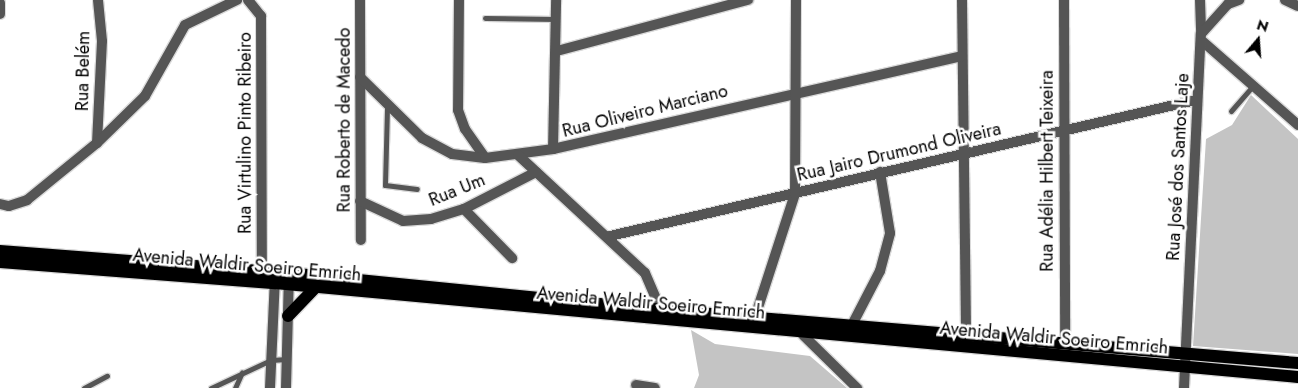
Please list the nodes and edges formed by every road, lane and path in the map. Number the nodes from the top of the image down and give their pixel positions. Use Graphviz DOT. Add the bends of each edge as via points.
graph roads {
  1 [pos="98,0"];
  2 [pos="238,0"];
  3 [pos="248,0"];
  4 [pos="360,0"];
  5 [pos="459,0"];
  6 [pos="556,0"];
  7 [pos="748,0"];
  8 [pos="796,0"];
  9 [pos="962,0"];
  10 [pos="1064,0"];
  11 [pos="1200,0"];
  12 [pos="1239,0"];
  13 [pos="1286,0"];
  14 [pos="0,3"];
  15 [pos="1298,6"];
  16 [pos="0,14"];
  17 [pos="485,18"];
  18 [pos="556,19"];
  19 [pos="1201,37"];
  20 [pos="557,51"];
  21 [pos="962,56"];
  22 [pos="360,77"];
  23 [pos="1253,85"];
  24 [pos="797,91"];
  25 [pos="1196,100"];
  26 [pos="387,108"];
  27 [pos="1231,112"];
  28 [pos="1298,124"];
  29 [pos="1062,132"];
  30 [pos="97,143"];
  31 [pos="553,149"];
  32 [pos="963,153"];
  33 [pos="518,155"];
  34 [pos="485,158"];
  35 [pos="536,172"];
  36 [pos="880,172"];
  37 [pos="417,189"];
  38 [pos="795,194"];
  39 [pos="360,201"];
  40 [pos="0,204"];
  41 [pos="464,209"];
  42 [pos="610,236"];
  43 [pos="361,240"];
  44 [pos="0,251"];
  45 [pos="512,258"];
  46 [pos="0,262"];
  47 [pos="262,271"];
  48 [pos="275,278"];
  49 [pos="289,279"];
  50 [pos="315,288"];
  51 [pos="663,315"];
  52 [pos="288,316"];
  53 [pos="755,317"];
  54 [pos="853,323"];
  55 [pos="802,335"];
  56 [pos="966,335"];
  57 [pos="1065,342"];
  58 [pos="1186,354"];
  59 [pos="287,359"];
  60 [pos="271,360"];
  61 [pos="1298,363"];
  62 [pos="1185,367"];
  63 [pos="242,372"];
  64 [pos="107,376"];
  65 [pos="1298,378"];
  66 [pos="636,385"];
  67 [pos="84,388"];
  68 [pos="212,388"];
  69 [pos="235,388"];
  70 [pos="270,388"];
  71 [pos="286,388"];
  72 [pos="655,388"];
  73 [pos="857,388"];
  74 [pos="1184,388"];
  1 -- 30 [label="street, Rua Belém" via="102,41"];
  2 -- 30 [label="street" via="185,25 145,96"];
  3 -- 47 [label="street, Rua Virtulino Pinto Ribeiro" via="261,16"];
  4 -- 22 [label="street, Rua Roberto de Macedo"];
  5 -- 34 [label="street" via="458,110 465,129"];
  6 -- 18 [label="street"];
  7 -- 20 [label="street"];
  8 -- 24 [label="street"];
  9 -- 21 [label="street"];
  10 -- 29 [label="street, Rua Adélia Hilbert Teixeira"];
  11 -- 19 [label="street, Rua José dos Santos Laje"];
  12 -- 19 [label="street" via="1228,4"];
  13 -- 15 [label="street"];
  14 -- 16 [label="street"];
  17 -- 18 [label="lane"];
  18 -- 20 [label="street"];
  19 -- 23 [label="street"];
  19 -- 25 [label="street, Rua José dos Santos Laje"];
  20 -- 31 [label="street"];
  21 -- 24 [label="street, Rua Oliveiro Marciano"];
  21 -- 32 [label="street"];
  22 -- 26 [label="street, Rua Oliveiro Marciano"];
  22 -- 39 [label="street, Rua Roberto de Macedo"];
  23 -- 27 [label="lane"];
  23 -- 28 [label="street"];
  24 -- 31 [label="street, Rua Oliveiro Marciano"];
  24 -- 38 [label="street"];
  25 -- 29 [label="street, Rua Jairo Drumond Oliveira"];
  25 -- 58 [label="street, Rua José dos Santos Laje"];
  26 -- 34 [label="street, Rua Oliveiro Marciano" via="429,142 452,154"];
  26 -- 37 [label="lane" via="385,185"];
  29 -- 32 [label="street, Rua Jairo Drumond Oliveira"];
  29 -- 57 [label="street, Rua Adélia Hilbert Teixeira"];
  30 -- 40 [label="street" via="26,200 9,206"];
  31 -- 33 [label="street, Rua Oliveiro Marciano"];
  32 -- 36 [label="street, Rua Jairo Drumond Oliveira"];
  32 -- 56 [label="street"];
  33 -- 34 [label="street, Rua Oliveiro Marciano"];
  33 -- 35 [label="street"];
  35 -- 41 [label="street, Rua Um"];
  35 -- 42 [label="street"];
  36 -- 38 [label="street, Rua Jairo Drumond Oliveira"];
  36 -- 54 [label="street" via="890,233 880,271"];
  38 -- 42 [label="street, Rua Jairo Drumond Oliveira"];
  38 -- 53 [label="street"];
  39 -- 41 [label="street, Rua Um" via="403,221 431,219"];
  39 -- 43 [label="street, Rua Roberto de Macedo"];
  41 -- 45 [label="street"];
  42 -- 51 [label="street" via="645,273"];
  44 -- 47 [label="main road, Avenida Waldir Soeiro Emrich"];
  46 -- 48 [label="main road, Avenida Waldir Soeiro Emrich"];
  47 -- 48 [label="main road, Avenida Waldir Soeiro Emrich"];
  48 -- 49 [label="main road, Avenida Waldir Soeiro Emrich"];
  48 -- 60 [label="street"];
  49 -- 50 [label="main road, Avenida Waldir Soeiro Emrich"];
  49 -- 51 [label="main road, Avenida Waldir Soeiro Emrich"];
  49 -- 52 [label="street"];
  50 -- 51 [label="main road, Avenida Waldir Soeiro Emrich"];
  50 -- 52 [label="main road"];
  51 -- 53 [label="main road, Avenida Waldir Soeiro Emrich"];
  51 -- 55 [label="main road, Avenida Waldir Soeiro Emrich"];
  52 -- 59 [label="street"];
  53 -- 54 [label="main road, Avenida Waldir Soeiro Emrich"];
  54 -- 56 [label="main road, Avenida Waldir Soeiro Emrich"];
  55 -- 62 [label="main road, Avenida Waldir Soeiro Emrich"];
  55 -- 73 [label="street"];
  56 -- 57 [label="main road, Avenida Waldir Soeiro Emrich"];
  57 -- 58 [label="main road, Avenida Waldir Soeiro Emrich"];
  58 -- 61 [label="main road, Avenida Waldir Soeiro Emrich"];
  58 -- 62 [label="street, Rua José dos Santos Laje"];
  59 -- 60 [label="lane"];
  59 -- 71 [label="street"];
  60 -- 63 [label="lane"];
  60 -- 70 [label="street"];
  62 -- 65 [label="main road, Avenida Waldir Soeiro Emrich"];
  62 -- 74 [label="street, Rua José dos Santos Laje"];
  63 -- 68 [label="lane"];
  63 -- 69 [label="lane"];
  64 -- 67 [label="lane"];
  66 -- 72 [label="street"];
}
